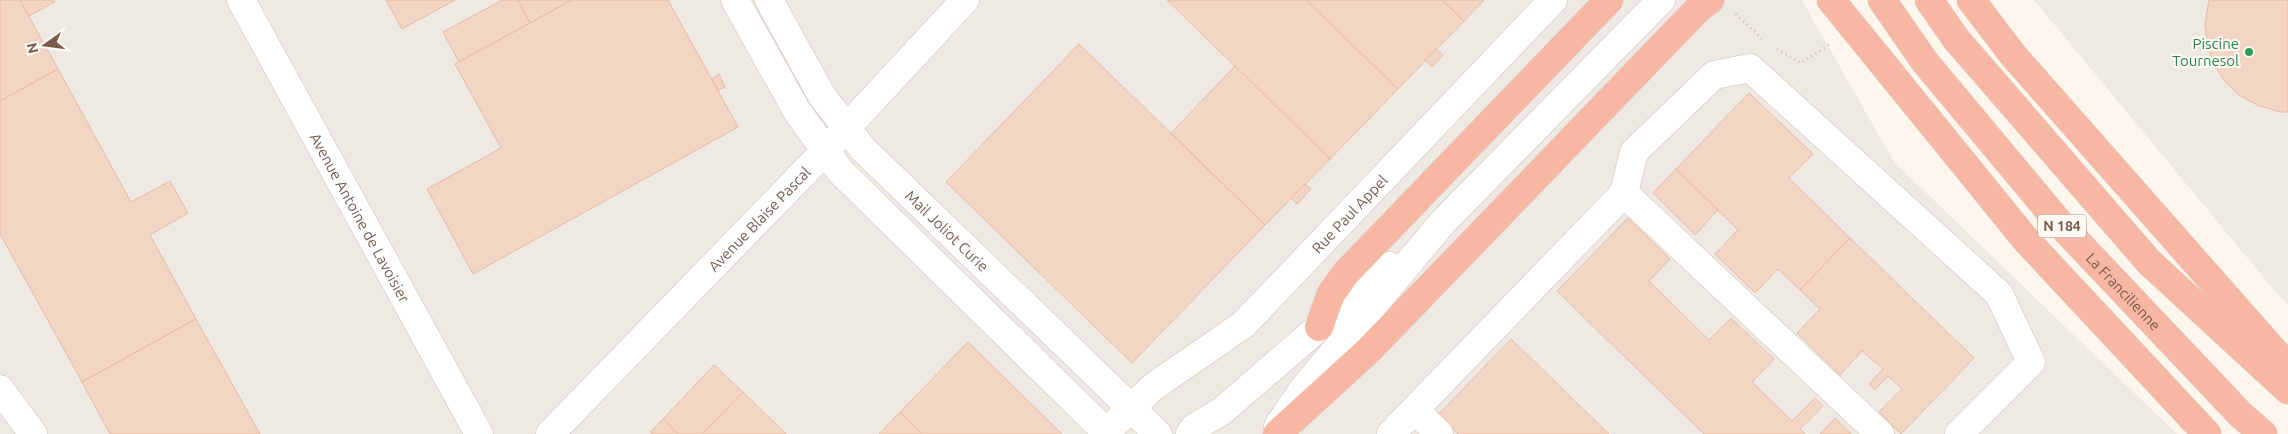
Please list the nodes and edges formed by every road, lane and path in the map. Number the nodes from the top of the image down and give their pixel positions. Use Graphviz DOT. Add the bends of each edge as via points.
graph roads {
  1 [pos="241,0"];
  2 [pos="735,0"];
  3 [pos="769,0"];
  4 [pos="965,0"];
  5 [pos="1553,0"];
  6 [pos="1609,0"];
  7 [pos="1661,0"];
  8 [pos="1710,0"];
  9 [pos="1831,0"];
  10 [pos="1838,0"];
  11 [pos="1882,0"];
  12 [pos="1929,0"];
  13 [pos="1971,0"];
  14 [pos="1738,16"];
  15 [pos="1848,37"];
  16 [pos="1763,41"];
  17 [pos="1771,45"];
  18 [pos="846,128"];
  19 [pos="824,152"];
  20 [pos="1624,193"];
  21 [pos="1443,222"];
  22 [pos="1319,326"];
  23 [pos="2288,368"];
  24 [pos="0,389"];
  25 [pos="2288,390"];
  26 [pos="1130,407"];
  27 [pos="1415,410"];
  28 [pos="1106,433"];
  29 [pos="33,434"];
  30 [pos="479,434"];
  31 [pos="550,434"];
  32 [pos="1158,434"];
  33 [pos="1190,434"];
  34 [pos="1273,434"];
  35 [pos="1277,434"];
  36 [pos="1391,434"];
  37 [pos="1439,434"];
  38 [pos="1880,434"];
  39 [pos="1959,434"];
  40 [pos="2207,434"];
  41 [pos="2263,434"];
  1 -- 30 [label="street, Avenue Antoine de Lavoisier"];
  2 -- 19 [label="street"];
  3 -- 18 [label="street, Mail Joliot Curie" via="822,96"];
  4 -- 18 [label="street, Avenue Blaise Pascal"];
  5 -- 26 [label="street, Rue Paul Appel" via="1244,324 1153,387"];
  6 -- 22 [label="highway" via="1346,272 1331,294"];
  7 -- 21 [label="street"];
  8 -- 35 [label="highway" via="1369,350"];
  9 -- 15 [label="highway"];
  10 -- 15 [label="highway"];
  11 -- 41 [label="highway, La Francilienne / N 184" via="1925,62 2061,225 2241,415"];
  12 -- 25 [label="highway, N 184" via="1956,39 2149,262"];
  13 -- 23 [label="highway" via="2013,55"];
  14 -- 16 [label="path"];
  15 -- 17 [label="path" via="1801,63"];
  15 -- 40 [label="highway" via="2026,240"];
  18 -- 19 [label="street, Avenue Blaise Pascal"];
  18 -- 26 [label="street, Mail Joliot Curie" via="862,149"];
  19 -- 28 [label="street" via="840,172"];
  19 -- 31 [label="street, Avenue Blaise Pascal"];
  20 -- 27 [label="street"];
  20 -- 38 [label="street"];
  20 -- 39 [label="street" via="1634,152 1714,75 1750,68 1999,294 2031,362"];
  21 -- 22 [label="street"];
  21 -- 34 [label="street" via="1304,388"];
  22 -- 33 [label="street" via="1222,411 1195,427"];
  24 -- 29 [label="street"];
  26 -- 28 [label="street, Rue Paul Appel"];
  26 -- 32 [label="street, Mail Joliot Curie"];
  27 -- 36 [label="street"];
  27 -- 37 [label="street"];
}
